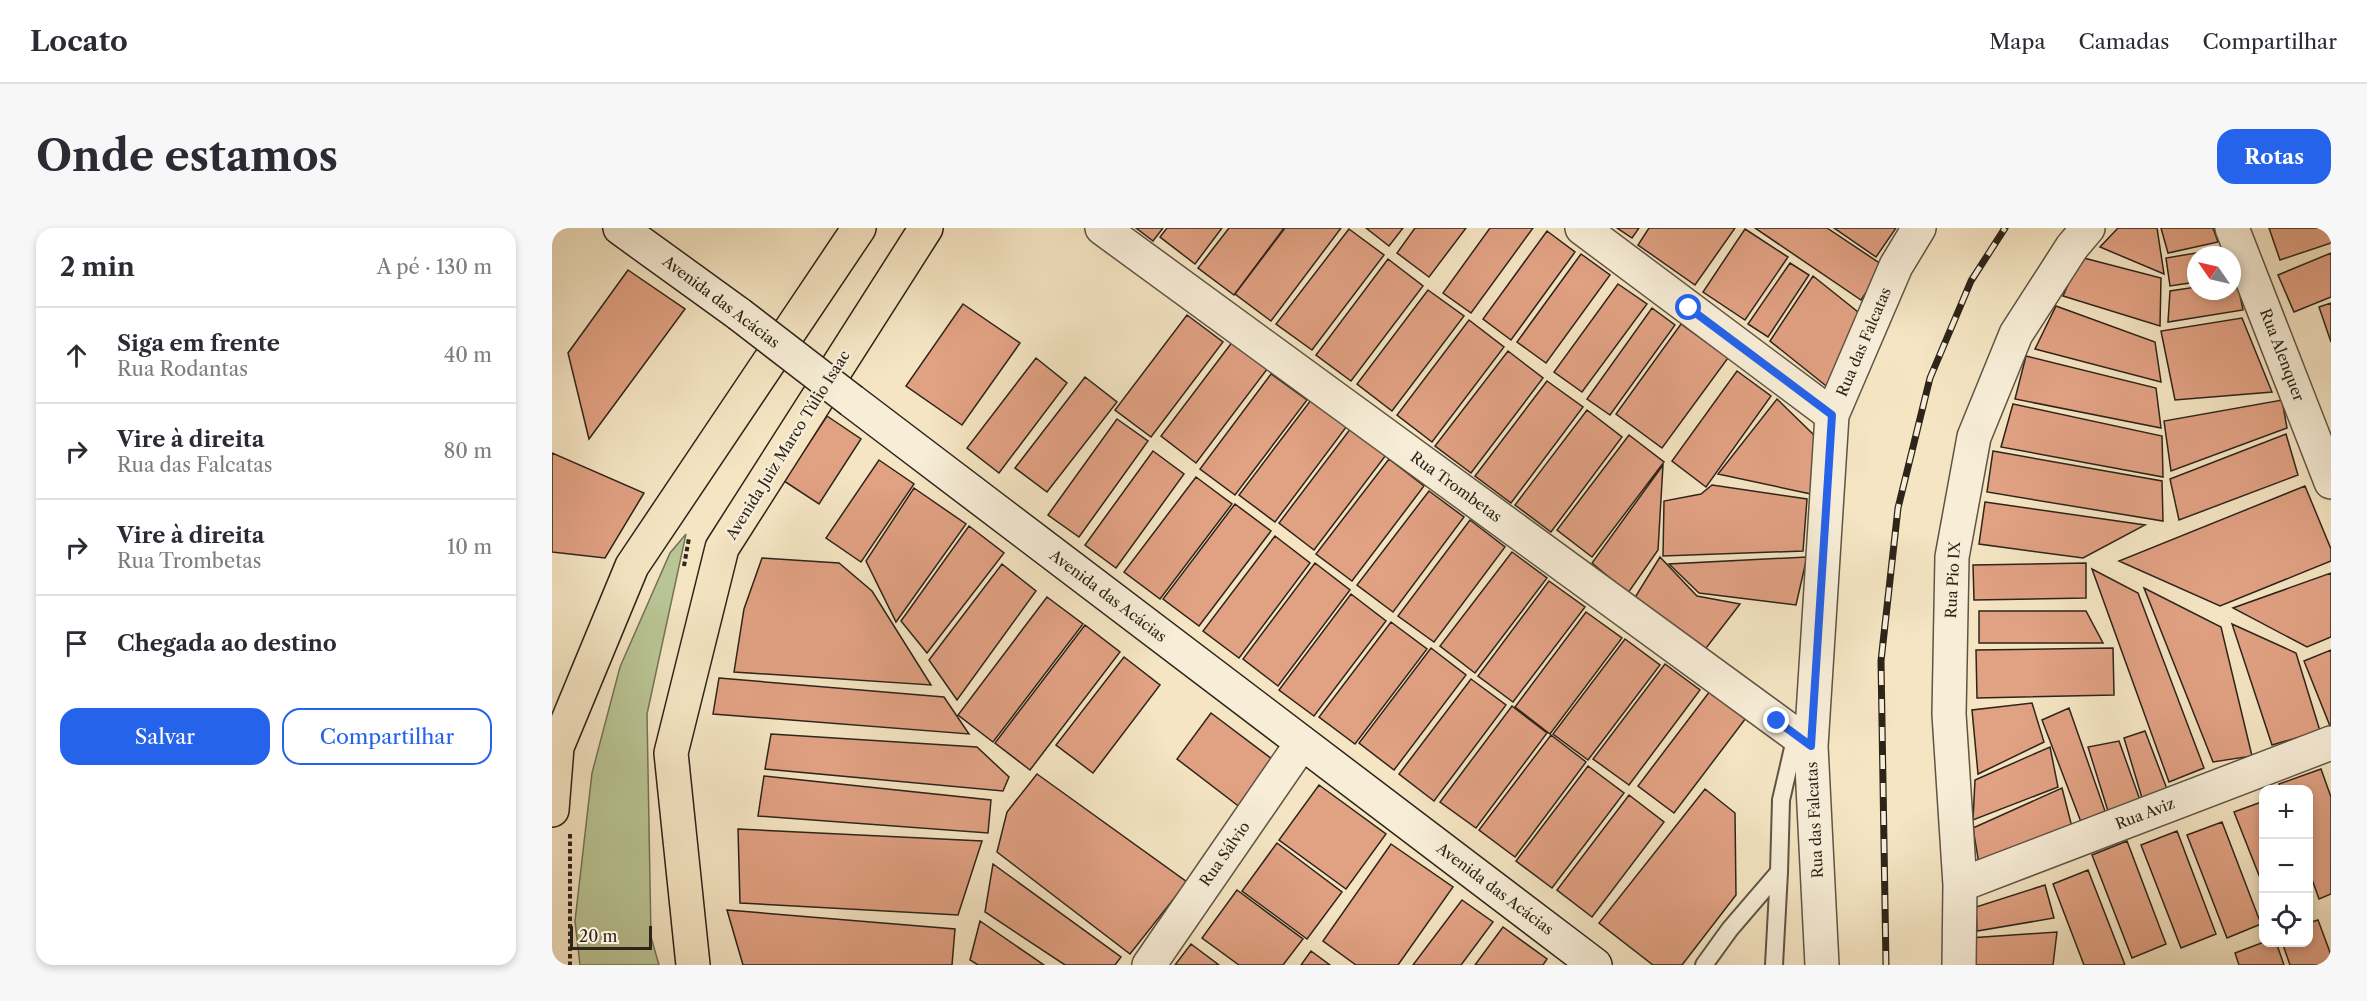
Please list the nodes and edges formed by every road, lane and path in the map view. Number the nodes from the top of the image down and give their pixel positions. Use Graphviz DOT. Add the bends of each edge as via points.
graph roads {
  1 [pos="620,228"];
  2 [pos="859,228"];
  3 [pos="926,228"];
  4 [pos="1102,228"];
  5 [pos="1582,228"];
  6 [pos="1919,228"];
  7 [pos="2088,228"];
  8 [pos="2232,228"];
  9 [pos="1832,415"];
  10 [pos="2331,482"];
  11 [pos="1803,740"];
  12 [pos="1302,743"];
  13 [pos="2331,744"];
  14 [pos="555,747"];
  15 [pos="561,820"];
  16 [pos="1779,872"];
  17 [pos="1960,885"];
  18 [pos="570,965"];
  19 [pos="693,965"];
  20 [pos="1149,965"];
  21 [pos="1595,965"];
  22 [pos="1704,965"];
  23 [pos="1774,965"];
  24 [pos="1822,965"];
  25 [pos="1959,965"];
  1 -- 12 [label="street, Avenida das Acácias, bridge"];
  2 -- 14 [label="main road" via="632,566"];
  3 -- 19 [label="main road, Avenida Juiz Marco Túlio Isaac" via="723,548 671,753"];
  4 -- 11 [label="street, Rua Trombetas"];
  5 -- 9 [label="street"];
  6 -- 9 [label="street, Rua das Falcatas" via="1896,266"];
  7 -- 17 [label="street, Rua Pio IX" via="2016,334 1974,437 1952,557 1949,714"];
  8 -- 10 [label="street, Rua Alenquer"];
  9 -- 11 [label="street, Rua das Falcatas"];
  11 -- 16 [label="lane" via="1781,800"];
  11 -- 24 [label="street, Rua das Falcatas"];
  12 -- 20 [label="street, Rua Sálvio"];
  12 -- 21 [label="street, Avenida das Acácias"];
  13 -- 17 [label="street, Rua Aviz"];
  14 -- 15 [label="main road"];
  15 -- 18 [label="path"];
  16 -- 22 [label="lane"];
  16 -- 23 [label="lane"];
  17 -- 25 [label="street, Rua Pio IX"];
}
